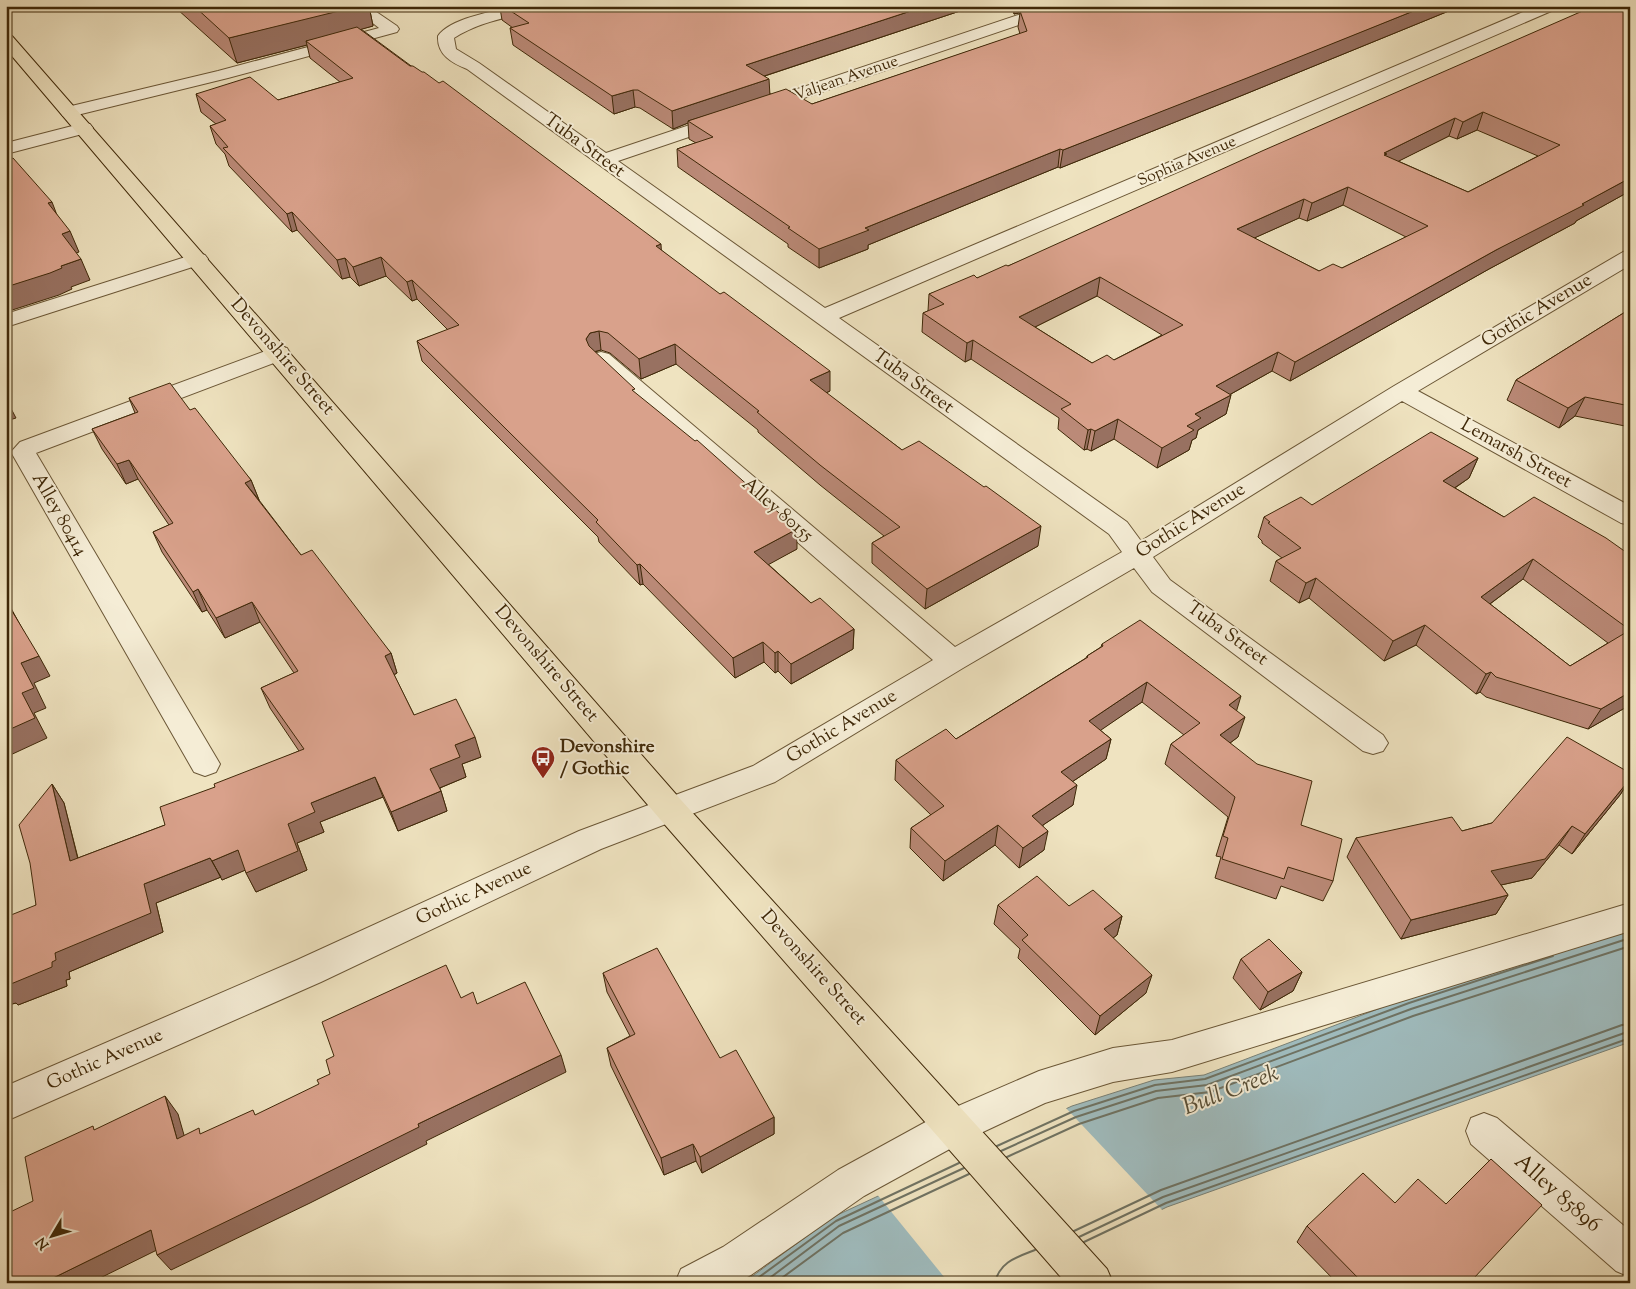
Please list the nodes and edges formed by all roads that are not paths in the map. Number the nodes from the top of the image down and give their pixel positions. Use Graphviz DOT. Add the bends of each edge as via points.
graph roads {
  1 [pos="534,6"];
  2 [pos="1061,6"];
  3 [pos="1551,6"];
  4 [pos="368,12"];
  5 [pos="6,38"];
  6 [pos="69,112"];
  7 [pos="84,128"];
  8 [pos="6,149"];
  9 [pos="604,160"];
  10 [pos="1630,256"];
  11 [pos="198,259"];
  12 [pos="823,317"];
  13 [pos="6,321"];
  14 [pos="279,354"];
  15 [pos="601,359"];
  16 [pos="1402,391"];
  17 [pos="1630,517"];
  18 [pos="1138,554"];
  19 [pos="953,661"];
  20 [pos="1372,743"];
  21 [pos="205,764"];
  22 [pos="670,809"];
  23 [pos="1630,917"];
  24 [pos="6,1104"];
  25 [pos="1484,1131"];
  26 [pos="962,1135"];
  27 [pos="1630,1257"];
  28 [pos="1086,1274"];
  29 [pos="695,1283"];
  1 -- 9 [label="street, Tuba Street" via="464,25 446,36 445,43 449,51"];
  2 -- 9 [label="street, Valjean Avenue"];
  3 -- 12 [label="street, Sophia Avenue"];
  4 -- 6 [label="street" via="391,30"];
  5 -- 6 [label="main road, Devonshire Street"];
  6 -- 7 [label="main road, Devonshire Street"];
  7 -- 8 [label="street"];
  7 -- 11 [label="main road, Devonshire Street"];
  9 -- 12 [label="street, Tuba Street"];
  10 -- 16 [label="street, Gothic Avenue"];
  11 -- 13 [label="street"];
  11 -- 14 [label="main road, Devonshire Street"];
  12 -- 18 [label="street, Tuba Street" via="1118,528"];
  14 -- 21 [label="street, Alley 80414" via="28,447 23,452"];
  14 -- 22 [label="main road, Devonshire Street"];
  15 -- 19 [label="street, Alley 80155"];
  16 -- 17 [label="street, Lemarsh Street"];
  16 -- 18 [label="street, Gothic Avenue"];
  18 -- 19 [label="street, Gothic Avenue"];
  18 -- 20 [label="street, Tuba Street" via="1161,586"];
  19 -- 22 [label="street, Gothic Avenue" via="764,774"];
  22 -- 24 [label="street, Gothic Avenue" via="579,845 309,971"];
  22 -- 26 [label="main road, Devonshire Street"];
  23 -- 26 [label="street" via="1172,1056 1113,1065 1039,1088"];
  25 -- 27 [label="street, Alley 85896"];
  26 -- 28 [label="main road, Devonshire Street"];
  26 -- 29 [label="street" via="850,1183 737,1260"];
}
